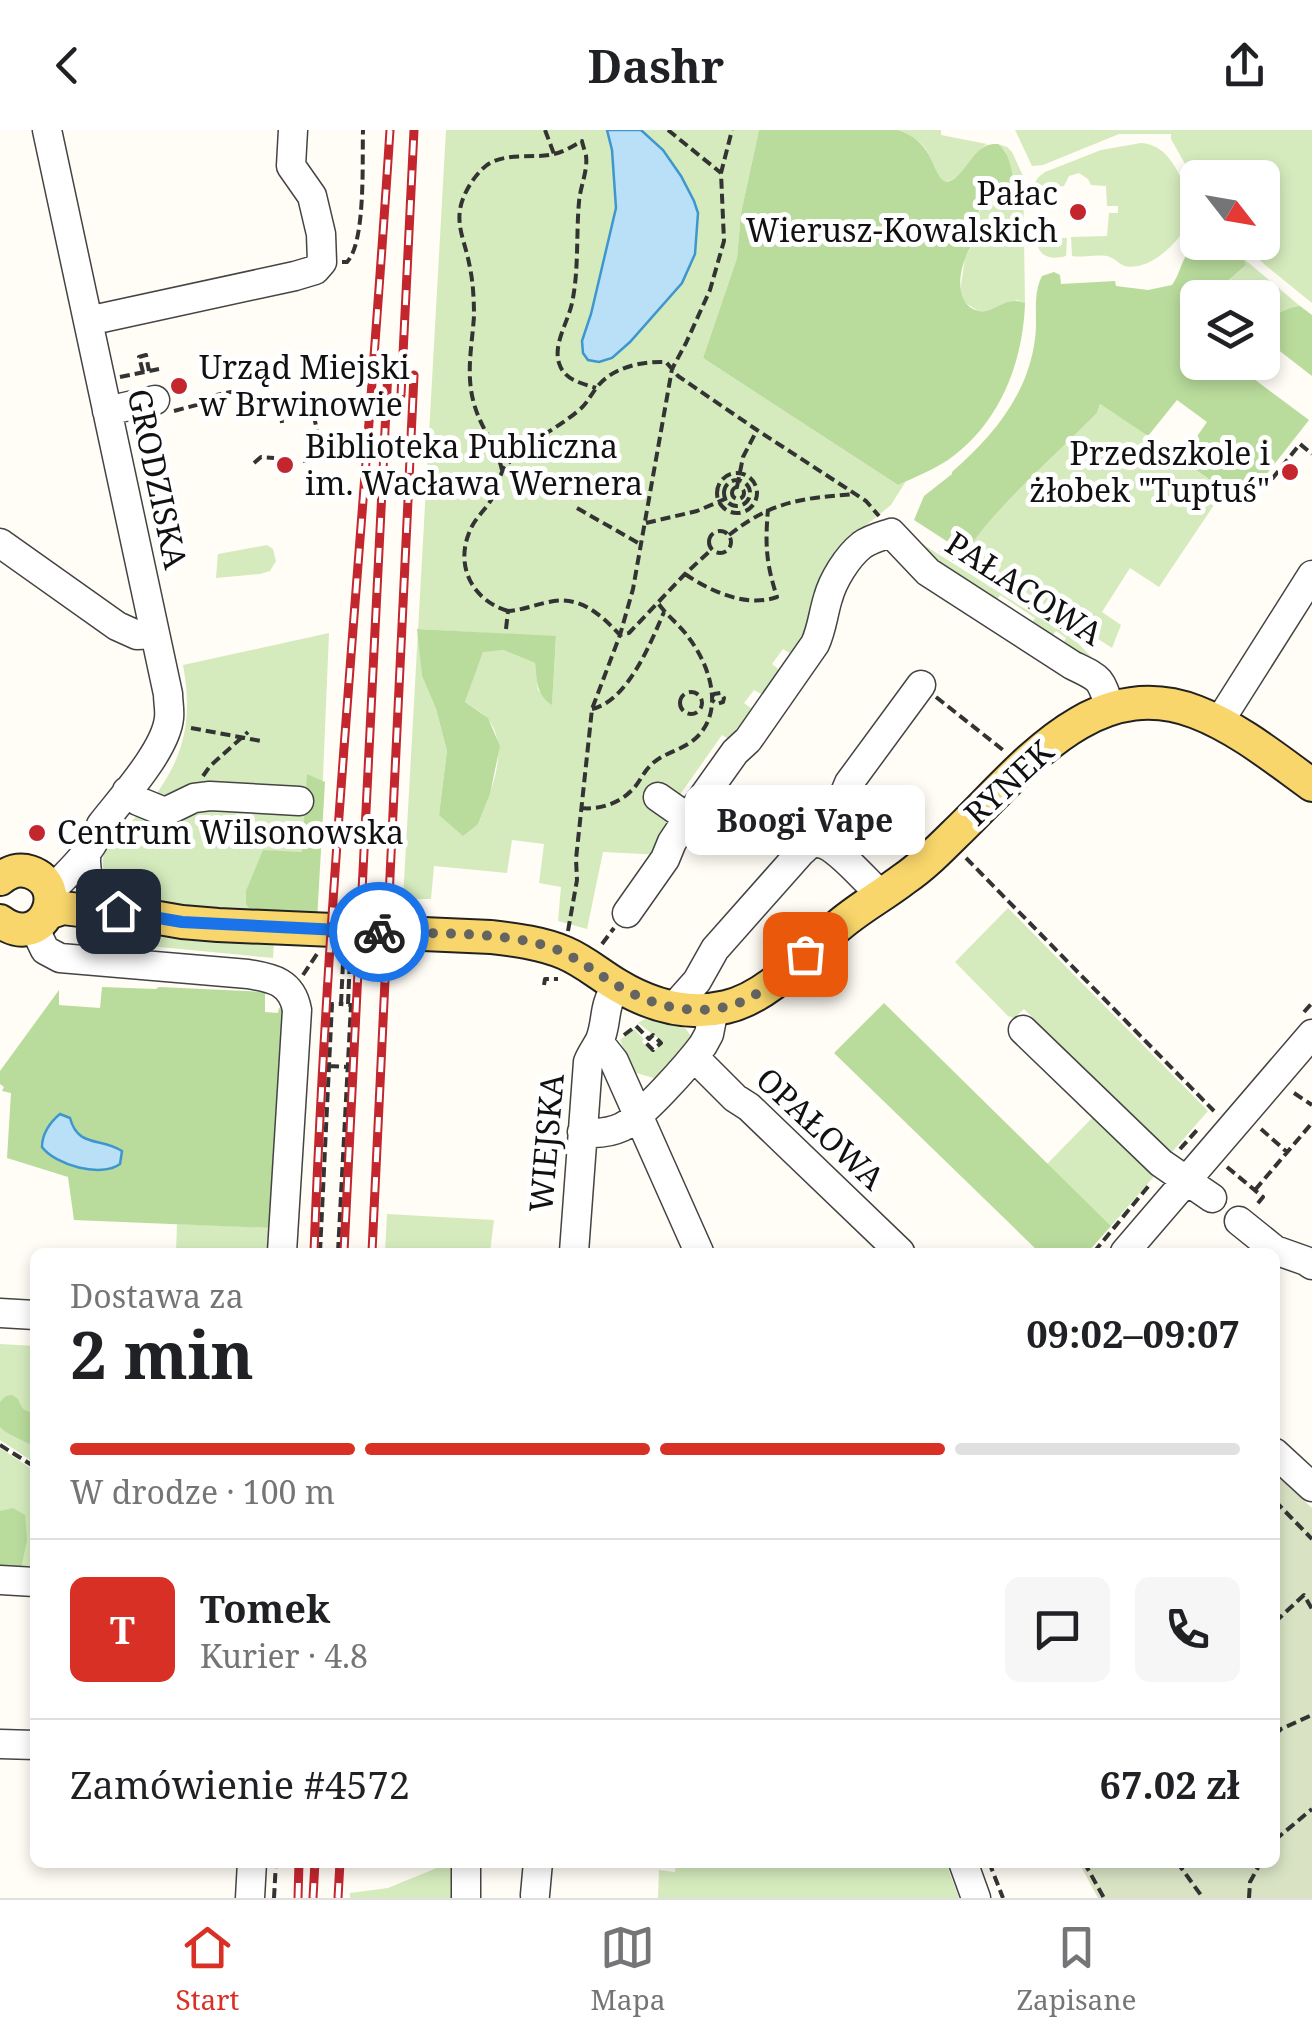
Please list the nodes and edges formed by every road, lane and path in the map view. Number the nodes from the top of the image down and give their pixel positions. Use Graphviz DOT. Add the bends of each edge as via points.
graph roads {
  1 [pos="47,130"];
  2 [pos="293,130"];
  3 [pos="364,130"];
  4 [pos="545,130"];
  5 [pos="576,130"];
  6 [pos="668,130"];
  7 [pos="732,130"];
  8 [pos="582,141"];
  9 [pos="554,154"];
  10 [pos="720,173"];
  11 [pos="322,262"];
  12 [pos="88,320"];
  13 [pos="672,368"];
  14 [pos="159,369"];
  15 [pos="117,378"];
  16 [pos="596,388"];
  17 [pos="231,394"];
  18 [pos="162,408"];
  19 [pos="107,410"];
  20 [pos="282,423"];
  21 [pos="757,430"];
  22 [pos="1312,454"];
  23 [pos="274,458"];
  24 [pos="301,461"];
  25 [pos="254,464"];
  26 [pos="502,470"];
  27 [pos="1272,479"];
  28 [pos="733,484"];
  29 [pos="750,490"];
  30 [pos="856,494"];
  31 [pos="722,500"];
  32 [pos="744,504"];
  33 [pos="577,508"];
  34 [pos="768,509"];
  35 [pos="752,517"];
  36 [pos="884,522"];
  37 [pos="645,523"];
  38 [pos="729,535"];
  39 [pos="0,543"];
  40 [pos="640,544"];
  41 [pos="712,549"];
  42 [pos="685,574"];
  43 [pos="1312,574"];
  44 [pos="482,598"];
  45 [pos="658,604"];
  46 [pos="476,605"];
  47 [pos="508,612"];
  48 [pos="664,612"];
  49 [pos="668,621"];
  50 [pos="661,624"];
  51 [pos="506,629"];
  52 [pos="155,634"];
  53 [pos="620,635"];
  54 [pos="920,684"];
  55 [pos="702,707"];
  56 [pos="1110,708"];
  57 [pos="592,709"];
  58 [pos="712,710"];
  59 [pos="1219,722"];
  60 [pos="182,726"];
  61 [pos="246,735"];
  62 [pos="261,740"];
  63 [pos="1002,750"];
  64 [pos="1312,785"];
  65 [pos="127,791"];
  66 [pos="658,798"];
  67 [pos="187,801"];
  68 [pos="299,801"];
  69 [pos="581,808"];
  70 [pos="688,818"];
  71 [pos="100,825"];
  72 [pos="823,844"];
  73 [pos="956,848"];
  74 [pos="87,851"];
  75 [pos="881,895"];
  76 [pos="19,903"];
  77 [pos="111,907"];
  78 [pos="627,914"];
  79 [pos="568,932"];
  80 [pos="350,958"];
  81 [pos="300,960"];
  82 [pos="311,963"];
  83 [pos="343,963"];
  84 [pos="562,977"];
  85 [pos="544,985"];
  86 [pos="616,985"];
  87 [pos="341,1004"];
  88 [pos="348,1005"];
  89 [pos="673,1008"];
  90 [pos="714,1009"];
  91 [pos="1023,1030"];
  92 [pos="1312,1034"];
  93 [pos="649,1039"];
  94 [pos="609,1041"];
  95 [pos="694,1057"];
  96 [pos="329,1066"];
  97 [pos="347,1067"];
  98 [pos="1294,1092"];
  99 [pos="1312,1105"];
  100 [pos="1214,1112"];
  101 [pos="637,1116"];
  102 [pos="1312,1123"];
  103 [pos="1261,1129"];
  104 [pos="582,1132"];
  105 [pos="1287,1152"];
  106 [pos="1227,1166"];
  107 [pos="1186,1180"];
  108 [pos="1255,1190"];
  109 [pos="1212,1198"];
  110 [pos="1245,1216"];
  111 [pos="282,1248"];
  112 [pos="320,1248"];
  113 [pos="338,1248"];
  114 [pos="574,1248"];
  115 [pos="697,1248"];
  116 [pos="896,1248"];
  117 [pos="1128,1248"];
  118 [pos="1273,1248"];
  119 [pos="1280,1252"];
  120 [pos="1312,1265"];
  121 [pos="0,1313"];
  122 [pos="30,1315"];
  123 [pos="0,1444"];
  124 [pos="1280,1458"];
  125 [pos="30,1464"];
  126 [pos="1312,1487"];
  127 [pos="1280,1506"];
  128 [pos="1312,1539"];
  129 [pos="0,1580"];
  130 [pos="30,1582"];
  131 [pos="1312,1586"];
  132 [pos="1304,1595"];
  133 [pos="1312,1609"];
  134 [pos="1280,1617"];
  135 [pos="1312,1715"];
  136 [pos="1280,1729"];
  137 [pos="0,1744"];
  138 [pos="30,1746"];
  139 [pos="1312,1809"];
  140 [pos="1280,1836"];
  141 [pos="252,1868"];
  142 [pos="276,1868"];
  143 [pos="466,1868"];
  144 [pos="537,1868"];
  145 [pos="965,1868"];
  146 [pos="992,1868"];
  147 [pos="1087,1868"];
  148 [pos="1182,1868"];
  149 [pos="1258,1868"];
  150 [pos="535,1895"];
  151 [pos="250,1898"];
  152 [pos="274,1898"];
  153 [pos="466,1898"];
  154 [pos="976,1898"];
  155 [pos="1003,1898"];
  156 [pos="1104,1898"];
  157 [pos="1204,1898"];
  158 [pos="1250,1898"];
  1 -- 12 [label="street, GRODZISKA"];
  2 -- 11 [label="street" via="292,166 312,196"];
  3 -- 11 [label="path" via="354,255 347,262"];
  4 -- 9 [label="path"];
  5 -- 8 [label="path"];
  6 -- 10 [label="path"];
  7 -- 10 [label="path"];
  8 -- 9 [label="path"];
  8 -- 16 [label="path" via="586,168 576,283 557,353 564,375"];
  9 -- 26 [label="path" via="487,165 472,181 460,212 473,286 469,382"];
  10 -- 13 [label="path" via="724,241 710,290"];
  11 -- 12 [label="street" via="315,270 136,316"];
  12 -- 19 [label="street, GRODZISKA"];
  13 -- 16 [label="path" via="666,362 634,365"];
  13 -- 21 [label="path"];
  13 -- 37 [label="path"];
  14 -- 15 [label="path"];
  16 -- 26 [label="path" via="579,411"];
  17 -- 18 [label="path"];
  18 -- 19 [label="street"];
  19 -- 52 [label="street, GRODZISKA"];
  20 -- 24 [label="path" via="281,413 313,412 320,444"];
  21 -- 28 [label="path"];
  21 -- 30 [label="path"];
  22 -- 27 [label="path" via="1300,444"];
  23 -- 25 [label="path"];
  26 -- 44 [label="path" via="464,553"];
  28 -- 29 [label="path"];
  28 -- 29 [label="path" via="752,480"];
  28 -- 31 [label="path"];
  28 -- 31 [label="path" via="718,492"];
  28 -- 32 [label="path" via="735,499"];
  29 -- 32 [label="path"];
  29 -- 32 [label="path" via="757,499"];
  30 -- 34 [label="path"];
  30 -- 36 [label="path"];
  31 -- 32 [label="path" via="732,513"];
  31 -- 37 [label="path"];
  32 -- 35 [label="path"];
  33 -- 40 [label="path"];
  34 -- 35 [label="path"];
  34 -- 42 [label="path" via="767,562 778,597 726,596"];
  35 -- 38 [label="path"];
  36 -- 56 [label="street, PAŁACOWA" via="928,572 1096,676"];
  36 -- 70 [label="street" via="830,590 815,644"];
  37 -- 40 [label="path"];
  38 -- 41 [label="path" via="727,550"];
  38 -- 41 [label="path" via="714,532"];
  39 -- 52 [label="street" via="117,626"];
  40 -- 53 [label="path"];
  41 -- 42 [label="path"];
  42 -- 45 [label="path"];
  43 -- 59 [label="street"];
  44 -- 46 [label="path"];
  44 -- 47 [label="path"];
  45 -- 48 [label="path"];
  45 -- 53 [label="path"];
  47 -- 51 [label="path"];
  47 -- 53 [label="path" via="555,600 578,602"];
  48 -- 57 [label="path" via="641,663 602,707"];
  48 -- 58 [label="path" via="702,659"];
  49 -- 50 [label="path"];
  52 -- 65 [label="street, GRODZISKA" via="170,717 157,751"];
  53 -- 57 [label="path"];
  54 -- 63 [label="path"];
  54 -- 72 [label="street" via="850,783"];
  55 -- 55 [label="path" via="695,693 680,700 688,714"];
  55 -- 58 [label="path"];
  56 -- 59 [label="main road, RYNEK" via="1176,705"];
  56 -- 75 [label="main road, RYNEK" via="1054,740 929,859"];
  57 -- 69 [label="path"];
  58 -- 69 [label="path" via="699,735 658,758 631,792 604,807"];
  59 -- 64 [label="main road"];
  60 -- 61 [label="path"];
  61 -- 62 [label="path"];
  61 -- 67 [label="path" via="210,766"];
  65 -- 67 [label="street" via="165,812"];
  65 -- 71 [label="street, GRODZISKA"];
  66 -- 70 [label="street"];
  67 -- 68 [label="street"];
  69 -- 79 [label="path"];
  70 -- 78 [label="street"];
  71 -- 74 [label="street, GRODZISKA"];
  71 -- 76 [label="street, GRODZISKA" via="45,870"];
  72 -- 75 [label="street"];
  72 -- 89 [label="street" via="801,852"];
  73 -- 100 [label="path"];
  74 -- 76 [label="street, GRODZISKA"];
  74 -- 77 [label="street" via="92,887"];
  75 -- 90 [label="main road, RYNEK" via="759,992"];
  76 -- 77 [label="main road, RYNEK" via="96,912"];
  76 -- 111 [label="street" via="45,950 60,958 248,974 288,988 297,1010"];
  77 -- 86 [label="main road, RYNEK" via="182,922 523,941 567,953"];
  80 -- 88 [label="path"];
  81 -- 82 [label="path" via="300,979"];
  83 -- 87 [label="path"];
  84 -- 85 [label="path" via="545,979"];
  86 -- 89 [label="main road, RYNEK"];
  86 -- 94 [label="street, WIEJSKA" via="607,1002"];
  87 -- 88 [label="path"];
  87 -- 96 [label="path" via="332,1004"];
  88 -- 97 [label="path"];
  89 -- 90 [label="main road, RYNEK"];
  90 -- 95 [label="street" via="708,1037"];
  91 -- 107 [label="street" via="1161,1164"];
  92 -- 107 [label="street"];
  93 -- 94 [label="path" via="636,1026"];
  94 -- 101 [label="street"];
  94 -- 104 [label="street, WIEJSKA" via="592,1050 588,1062"];
  95 -- 101 [label="street"];
  95 -- 116 [label="street, OPAŁOWA"];
  96 -- 97 [label="path"];
  96 -- 112 [label="path"];
  97 -- 113 [label="path"];
  98 -- 99 [label="path"];
  101 -- 104 [label="street" via="614,1130"];
  101 -- 115 [label="street"];
  102 -- 105 [label="path"];
  103 -- 105 [label="path"];
  104 -- 114 [label="street, WIEJSKA"];
  105 -- 108 [label="path"];
  106 -- 108 [label="path"];
  107 -- 109 [label="street"];
  107 -- 117 [label="street"];
  108 -- 110 [label="path" via="1263,1197"];
  110 -- 118 [label="street"];
  119 -- 120 [label="street"];
  121 -- 122 [label="street"];
  123 -- 125 [label="path"];
  124 -- 126 [label="street"];
  127 -- 128 [label="path"];
  129 -- 130 [label="street"];
  131 -- 132 [label="path"];
  132 -- 133 [label="path"];
  132 -- 134 [label="path"];
  135 -- 136 [label="path"];
  137 -- 138 [label="street"];
  139 -- 140 [label="path"];
  141 -- 151 [label="street"];
  142 -- 152 [label="path"];
  143 -- 153 [label="street"];
  144 -- 150 [label="street"];
  145 -- 154 [label="street"];
  146 -- 155 [label="path"];
  147 -- 156 [label="path"];
  148 -- 157 [label="path"];
  149 -- 158 [label="path"];
}
